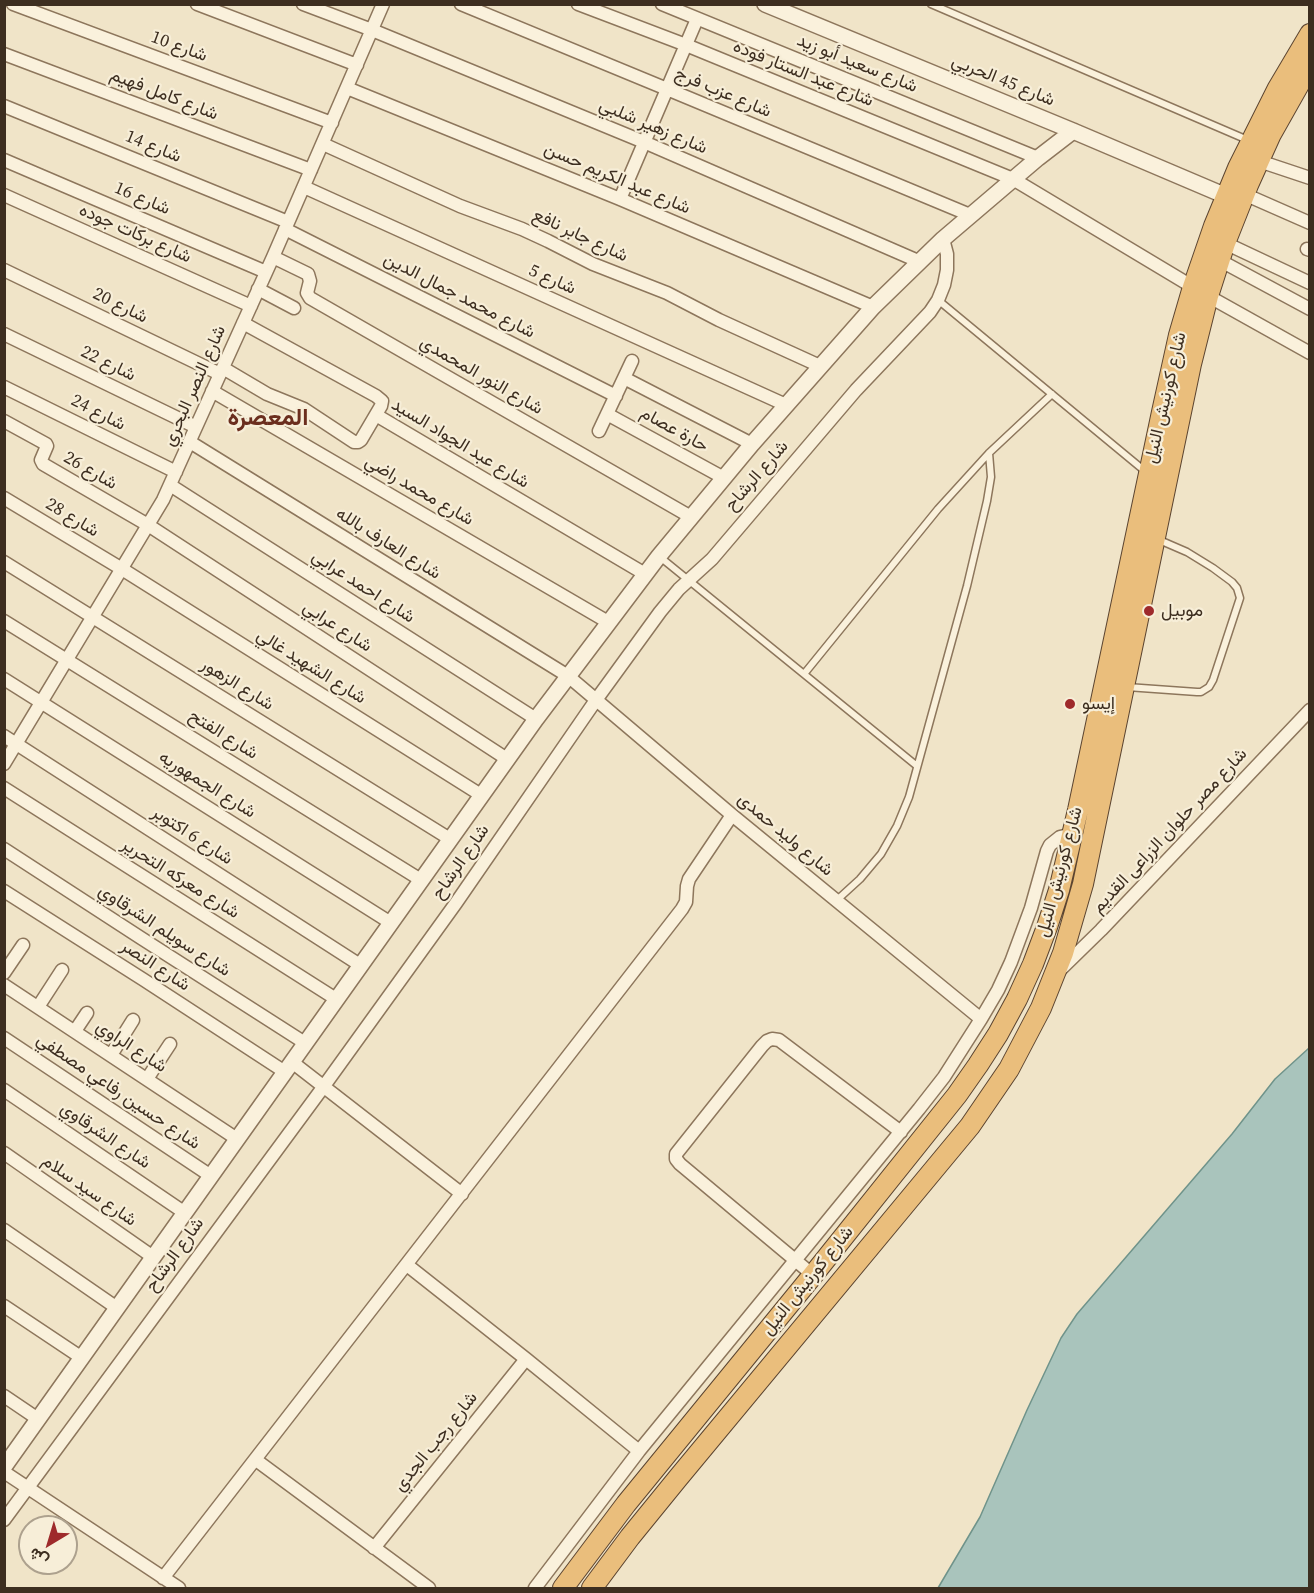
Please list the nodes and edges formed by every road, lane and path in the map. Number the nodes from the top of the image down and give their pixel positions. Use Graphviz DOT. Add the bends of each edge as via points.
graph roads {
  1 [pos="13,4"];
  2 [pos="197,4"];
  3 [pos="303,4"];
  4 [pos="383,4"];
  5 [pos="461,4"];
  6 [pos="578,4"];
  7 [pos="662,4"];
  8 [pos="765,4"];
  9 [pos="931,4"];
  10 [pos="697,19"];
  11 [pos="372,30"];
  12 [pos="1310,34"];
  13 [pos="686,45"];
  14 [pos="4,54"];
  15 [pos="357,64"];
  16 [pos="1310,65"];
  17 [pos="1304,85"];
  18 [pos="347,88"];
  19 [pos="667,89"];
  20 [pos="4,106"];
  21 [pos="332,123"];
  22 [pos="1073,131"];
  23 [pos="1250,141"];
  24 [pos="644,142"];
  25 [pos="323,144"];
  26 [pos="1038,158"];
  27 [pos="4,160"];
  28 [pos="1259,161"];
  29 [pos="311,170"];
  30 [pos="1310,178"];
  31 [pos="1013,179"];
  32 [pos="304,187"];
  33 [pos="4,195"];
  34 [pos="1235,195"];
  35 [pos="620,199"];
  36 [pos="970,216"];
  37 [pos="1310,223"];
  38 [pos="287,225"];
  39 [pos="943,239"];
  40 [pos="1222,252"];
  41 [pos="273,257"];
  42 [pos="918,261"];
  43 [pos="4,270"];
  44 [pos="266,272"];
  45 [pos="1310,283"];
  46 [pos="258,289"];
  47 [pos="1201,292"];
  48 [pos="938,300"];
  49 [pos="250,306"];
  50 [pos="873,307"];
  51 [pos="294,308"];
  52 [pos="1310,309"];
  53 [pos="243,323"];
  54 [pos="4,333"];
  55 [pos="1310,353"];
  56 [pos="632,361"];
  57 [pos="820,366"];
  58 [pos="222,371"];
  59 [pos="624,378"];
  60 [pos="4,387"];
  61 [pos="212,392"];
  62 [pos="1052,394"];
  63 [pos="616,396"];
  64 [pos="786,405"];
  65 [pos="607,414"];
  66 [pos="376,415"];
  67 [pos="4,421"];
  68 [pos="196,427"];
  69 [pos="599,431"];
  70 [pos="189,442"];
  71 [pos="752,444"];
  72 [pos="990,453"];
  73 [pos="176,472"];
  74 [pos="1149,474"];
  75 [pos="724,478"];
  76 [pos="170,485"];
  77 [pos="4,498"];
  78 [pos="691,517"];
  79 [pos="148,525"];
  80 [pos="1145,537"];
  81 [pos="659,556"];
  82 [pos="4,562"];
  83 [pos="122,569"];
  84 [pos="645,574"];
  85 [pos="688,580"];
  86 [pos="93,615"];
  87 [pos="4,621"];
  88 [pos="608,622"];
  89 [pos="67,659"];
  90 [pos="804,674"];
  91 [pos="568,676"];
  92 [pos="4,679"];
  93 [pos="1124,686"];
  94 [pos="596,700"];
  95 [pos="42,702"];
  96 [pos="1310,710"];
  97 [pos="536,719"];
  98 [pos="4,736"];
  99 [pos="16,744"];
  100 [pos="507,759"];
  101 [pos="4,764"];
  102 [pos="917,766"];
  103 [pos="4,788"];
  104 [pos="481,795"];
  105 [pos="732,815"];
  106 [pos="1072,834"];
  107 [pos="450,839"];
  108 [pos="4,849"];
  109 [pos="421,880"];
  110 [pos="4,891"];
  111 [pos="837,901"];
  112 [pos="391,922"];
  113 [pos="23,945"];
  114 [pos="360,965"];
  115 [pos="62,970"];
  116 [pos="4,973"];
  117 [pos="1055,976"];
  118 [pos="4,985"];
  119 [pos="336,999"];
  120 [pos="38,1007"];
  121 [pos="87,1013"];
  122 [pos="981,1019"];
  123 [pos="134,1020"];
  124 [pos="75,1031"];
  125 [pos="4,1038"];
  126 [pos="306,1043"];
  127 [pos="170,1044"];
  128 [pos="111,1055"];
  129 [pos="288,1067"];
  130 [pos="147,1079"];
  131 [pos="324,1086"];
  132 [pos="4,1090"];
  133 [pos="901,1132"];
  134 [pos="237,1139"];
  135 [pos="4,1154"];
  136 [pos="211,1176"];
  137 [pos="462,1194"];
  138 [pos="185,1213"];
  139 [pos="4,1230"];
  140 [pos="153,1257"];
  141 [pos="795,1260"];
  142 [pos="407,1265"];
  143 [pos="813,1275"];
  144 [pos="4,1306"];
  145 [pos="117,1308"];
  146 [pos="82,1358"];
  147 [pos="526,1359"];
  148 [pos="4,1396"];
  149 [pos="38,1419"];
  150 [pos="639,1451"];
  151 [pos="255,1460"];
  152 [pos="6,1464"];
  153 [pos="28,1487"];
  154 [pos="4,1520"];
  155 [pos="374,1548"];
  156 [pos="164,1578"];
  157 [pos="566,1587"];
  158 [pos="179,1588"];
  159 [pos="429,1588"];
  160 [pos="535,1588"];
  161 [pos="592,1588"];
  1 -- 21 [label="street, شارع 10"];
  2 -- 15 [label="street"];
  3 -- 11 [label="street, شارع زهير شلبي"];
  4 -- 11 [label="street, شارع النصر البحري"];
  5 -- 19 [label="street, شارع عزب فرج"];
  6 -- 13 [label="street, شارع عبد الستار فوده"];
  7 -- 10 [label="street, شارع سعيد أبو زيد"];
  8 -- 22 [label="street, شارع 45 الحربي"];
  9 -- 23 [label="lane"];
  10 -- 13 [label="street"];
  10 -- 26 [label="street, شارع سعيد أبو زيد"];
  11 -- 15 [label="street, شارع النصر البحري"];
  11 -- 24 [label="street, شارع زهير شلبي"];
  12 -- 23 [label="highway, شارع كورنيش النيل"];
  13 -- 19 [label="street"];
  13 -- 31 [label="street, شارع عبد الستار فوده"];
  14 -- 29 [label="street, شارع كامل فهيم"];
  15 -- 18 [label="street, شارع النصر البحري"];
  16 -- 17 [label="highway, شارع كورنيش النيل"];
  17 -- 28 [label="highway, شارع كورنيش النيل"];
  18 -- 21 [label="street, شارع النصر البحري"];
  18 -- 35 [label="street, شارع عبد الكريم حسن"];
  19 -- 24 [label="street"];
  19 -- 36 [label="street, شارع عزب فرج"];
  20 -- 38 [label="street, شارع 14"];
  21 -- 25 [label="street, شارع النصر البحري"];
  22 -- 26 [label="street, شارع الرشاح"];
  22 -- 34 [label="street, شارع 45 الحربي"];
  23 -- 34 [label="highway, شارع كورنيش النيل"];
  24 -- 35 [label="street"];
  24 -- 42 [label="street, شارع زهير شلبي"];
  25 -- 29 [label="street, شارع النصر البحري"];
  25 -- 57 [label="street, شارع جابر نافع" via="667,293"];
  26 -- 31 [label="street, شارع الرشاح"];
  27 -- 44 [label="street, شارع 16"];
  28 -- 30 [label="street"];
  28 -- 34 [label="highway, شارع كورنيش النيل"];
  29 -- 32 [label="street, شارع النصر البحري"];
  31 -- 36 [label="street, شارع الرشاح"];
  31 -- 47 [label="street, شارع عبد الستار فوده"];
  32 -- 38 [label="street, شارع النصر البحري"];
  32 -- 64 [label="street, شارع 5"];
  33 -- 49 [label="street, شارع بركات جوده"];
  34 -- 37 [label="street"];
  34 -- 40 [label="highway, شارع كورنيش النيل"];
  34 -- 47 [label="highway, شارع كورنيش النيل"];
  35 -- 50 [label="street, شارع عبد الكريم حسن"];
  36 -- 39 [label="street, شارع الرشاح"];
  38 -- 41 [label="street, شارع النصر البحري"];
  38 -- 63 [label="street, شارع محمد جمال الدين"];
  39 -- 42 [label="street, شارع الرشاح"];
  39 -- 48 [label="street, شارع الرشاح" via="947,270"];
  40 -- 45 [label="street"];
  40 -- 47 [label="highway, شارع كورنيش النيل"];
  40 -- 52 [label="street"];
  41 -- 44 [label="street, شارع النصر البحري"];
  41 -- 78 [label="street, شارع النور المحمدي" via="308,274 310,298"];
  42 -- 50 [label="street, شارع الرشاح"];
  43 -- 58 [label="street, شارع 20"];
  44 -- 46 [label="street, شارع النصر البحري"];
  46 -- 49 [label="street, شارع النصر البحري"];
  46 -- 51 [label="street"];
  47 -- 55 [label="street, شارع عبد الستار فوده"];
  47 -- 74 [label="highway, شارع كورنيش النيل" via="1179,335"];
  47 -- 80 [label="highway, شارع كورنيش النيل" via="1191,364"];
  48 -- 62 [label="lane"];
  48 -- 85 [label="street, شارع الرشاح" via="712,559"];
  49 -- 53 [label="street, شارع النصر البحري"];
  50 -- 57 [label="street, شارع الرشاح"];
  53 -- 58 [label="street, شارع النصر البحري"];
  53 -- 66 [label="street, شارع عبد الجواد السيد" via="379,397 382,403"];
  54 -- 68 [label="street, شارع 22"];
  56 -- 59 [label="street"];
  57 -- 64 [label="street, شارع الرشاح"];
  58 -- 61 [label="street, شارع النصر البحري"];
  58 -- 66 [label="street, شارع 20" via="304,409 354,442 360,441"];
  59 -- 63 [label="street"];
  59 -- 71 [label="street"];
  60 -- 73 [label="street, شارع 24"];
  61 -- 68 [label="street, شارع النصر البحري"];
  61 -- 88 [label="street, شارع محمد راضي"];
  62 -- 72 [label="lane"];
  62 -- 74 [label="lane"];
  63 -- 65 [label="street"];
  64 -- 71 [label="street, شارع الرشاح"];
  65 -- 69 [label="street"];
  65 -- 75 [label="street, حارة عصام"];
  66 -- 84 [label="street, شارع عبد الجواد السيد"];
  67 -- 79 [label="street, شارع 26" via="46,444 43,464"];
  68 -- 70 [label="street, شارع النصر البحري"];
  70 -- 73 [label="street, شارع النصر البحري"];
  70 -- 91 [label="street, شارع العارف بالله"];
  71 -- 75 [label="street, شارع الرشاح"];
  72 -- 90 [label="lane" via="938,509"];
  72 -- 102 [label="lane" via="991,477 968,586"];
  73 -- 76 [label="street, شارع النصر البحري"];
  74 -- 80 [label="highway, شارع كورنيش النيل"];
  75 -- 78 [label="street, شارع الرشاح"];
  76 -- 79 [label="street, شارع النصر البحري"];
  76 -- 97 [label="street, شارع احمد عرابي"];
  77 -- 83 [label="street, شارع 28"];
  78 -- 81 [label="street, شارع الرشاح"];
  79 -- 83 [label="street, شارع النصر البحري"];
  79 -- 100 [label="street, شارع عرابي"];
  80 -- 93 [label="highway, شارع كورنيش النيل"];
  80 -- 93 [label="lane" via="1187,552 1213,568 1232,582 1240,598 1213,680 1205,690"];
  80 -- 106 [label="highway, شارع كورنيش النيل"];
  81 -- 84 [label="street, شارع الرشاح"];
  81 -- 85 [label="lane"];
  82 -- 86 [label="street, شارع الزهور"];
  83 -- 86 [label="street, شارع النصر البحري"];
  83 -- 104 [label="street, شارع الشهيد غالي"];
  84 -- 88 [label="street, شارع الرشاح"];
  85 -- 90 [label="lane"];
  85 -- 94 [label="street, شارع الرشاح"];
  86 -- 89 [label="street, شارع النصر البحري"];
  86 -- 107 [label="street, شارع الزهور"];
  87 -- 89 [label="street, شارع الفتح"];
  88 -- 91 [label="street, شارع الرشاح"];
  89 -- 95 [label="street, شارع النصر البحري"];
  89 -- 109 [label="street, شارع الفتح"];
  90 -- 102 [label="lane"];
  91 -- 94 [label="street, شارع وليد حمدى"];
  91 -- 97 [label="street, شارع الرشاح"];
  92 -- 95 [label="street, شارع الجمهوريه"];
  93 -- 117 [label="highway, شارع كورنيش النيل" via="1083,884"];
  94 -- 105 [label="street, شارع وليد حمدى"];
  94 -- 131 [label="street, شارع الرشاح"];
  95 -- 99 [label="street, شارع النصر البحري"];
  95 -- 112 [label="street, شارع الجمهوريه"];
  96 -- 117 [label="street, شارع مصر حلوان الزراعى القديم"];
  97 -- 100 [label="street, شارع الرشاح"];
  98 -- 99 [label="street, شارع 6 اكتوبر"];
  99 -- 101 [label="street, شارع النصر البحري"];
  99 -- 114 [label="street, شارع 6 اكتوبر"];
  100 -- 104 [label="street, شارع الرشاح"];
  102 -- 111 [label="lane" via="897,826 860,879"];
  103 -- 119 [label="street, شارع معركه التحرير"];
  104 -- 107 [label="street, شارع الرشاح"];
  105 -- 111 [label="street, شارع وليد حمدى"];
  105 -- 137 [label="street" via="689,879 686,902"];
  106 -- 122 [label="street" via="1060,837 1047,851 1023,933"];
  106 -- 143 [label="highway, شارع كورنيش النيل" via="1047,927 998,1034 957,1095"];
  107 -- 109 [label="street, شارع الرشاح"];
  108 -- 126 [label="street, شارع سويلم الشرقاوي"];
  109 -- 112 [label="street, شارع الرشاح"];
  110 -- 129 [label="street, شارع النصر"];
  111 -- 122 [label="street, شارع وليد حمدى"];
  112 -- 114 [label="street, شارع الرشاح"];
  113 -- 116 [label="street"];
  114 -- 119 [label="street, شارع الرشاح"];
  115 -- 120 [label="street"];
  117 -- 161 [label="highway, شارع كورنيش النيل" via="1009,1069 970,1126"];
  118 -- 120 [label="street, شارع الراوي"];
  119 -- 126 [label="street, شارع الرشاح"];
  120 -- 124 [label="street, شارع الراوي"];
  121 -- 124 [label="street"];
  122 -- 133 [label="street" via="944,1077"];
  123 -- 128 [label="street"];
  124 -- 128 [label="street, شارع الراوي"];
  125 -- 136 [label="street, شارع حسين رفاعي مصطفي"];
  126 -- 129 [label="street, شارع الرشاح"];
  127 -- 130 [label="street"];
  128 -- 130 [label="street, شارع الراوي"];
  129 -- 131 [label="street, شارع النصر"];
  129 -- 134 [label="street, شارع الرشاح"];
  130 -- 134 [label="street, شارع الراوي"];
  131 -- 137 [label="street, شارع النصر"];
  131 -- 153 [label="street, شارع الرشاح"];
  132 -- 138 [label="street, شارع الشرقاوي"];
  133 -- 141 [label="street"];
  133 -- 141 [label="street" via="779,1040 772,1039 762,1046 676,1154 676,1159"];
  134 -- 136 [label="street, شارع الرشاح"];
  135 -- 140 [label="street, شارع سيد سلام"];
  136 -- 138 [label="street, شارع الرشاح"];
  137 -- 142 [label="street"];
  138 -- 140 [label="street, شارع الرشاح"];
  139 -- 145 [label="street"];
  140 -- 145 [label="street, شارع الرشاح"];
  141 -- 143 [label="street"];
  141 -- 150 [label="street"];
  142 -- 147 [label="street"];
  142 -- 151 [label="street"];
  143 -- 157 [label="highway, شارع كورنيش النيل" via="632,1497"];
  144 -- 146 [label="street"];
  145 -- 146 [label="street, شارع الرشاح"];
  146 -- 149 [label="street, شارع الرشاح"];
  147 -- 150 [label="street"];
  147 -- 155 [label="street, شارع رجب الجدي"];
  148 -- 149 [label="street"];
  149 -- 152 [label="street, شارع الرشاح"];
  150 -- 160 [label="street"];
  151 -- 155 [label="street"];
  151 -- 156 [label="street"];
  152 -- 153 [label="street"];
  153 -- 154 [label="street, شارع الرشاح"];
  153 -- 156 [label="street"];
  155 -- 159 [label="street"];
  156 -- 158 [label="street"];
}
